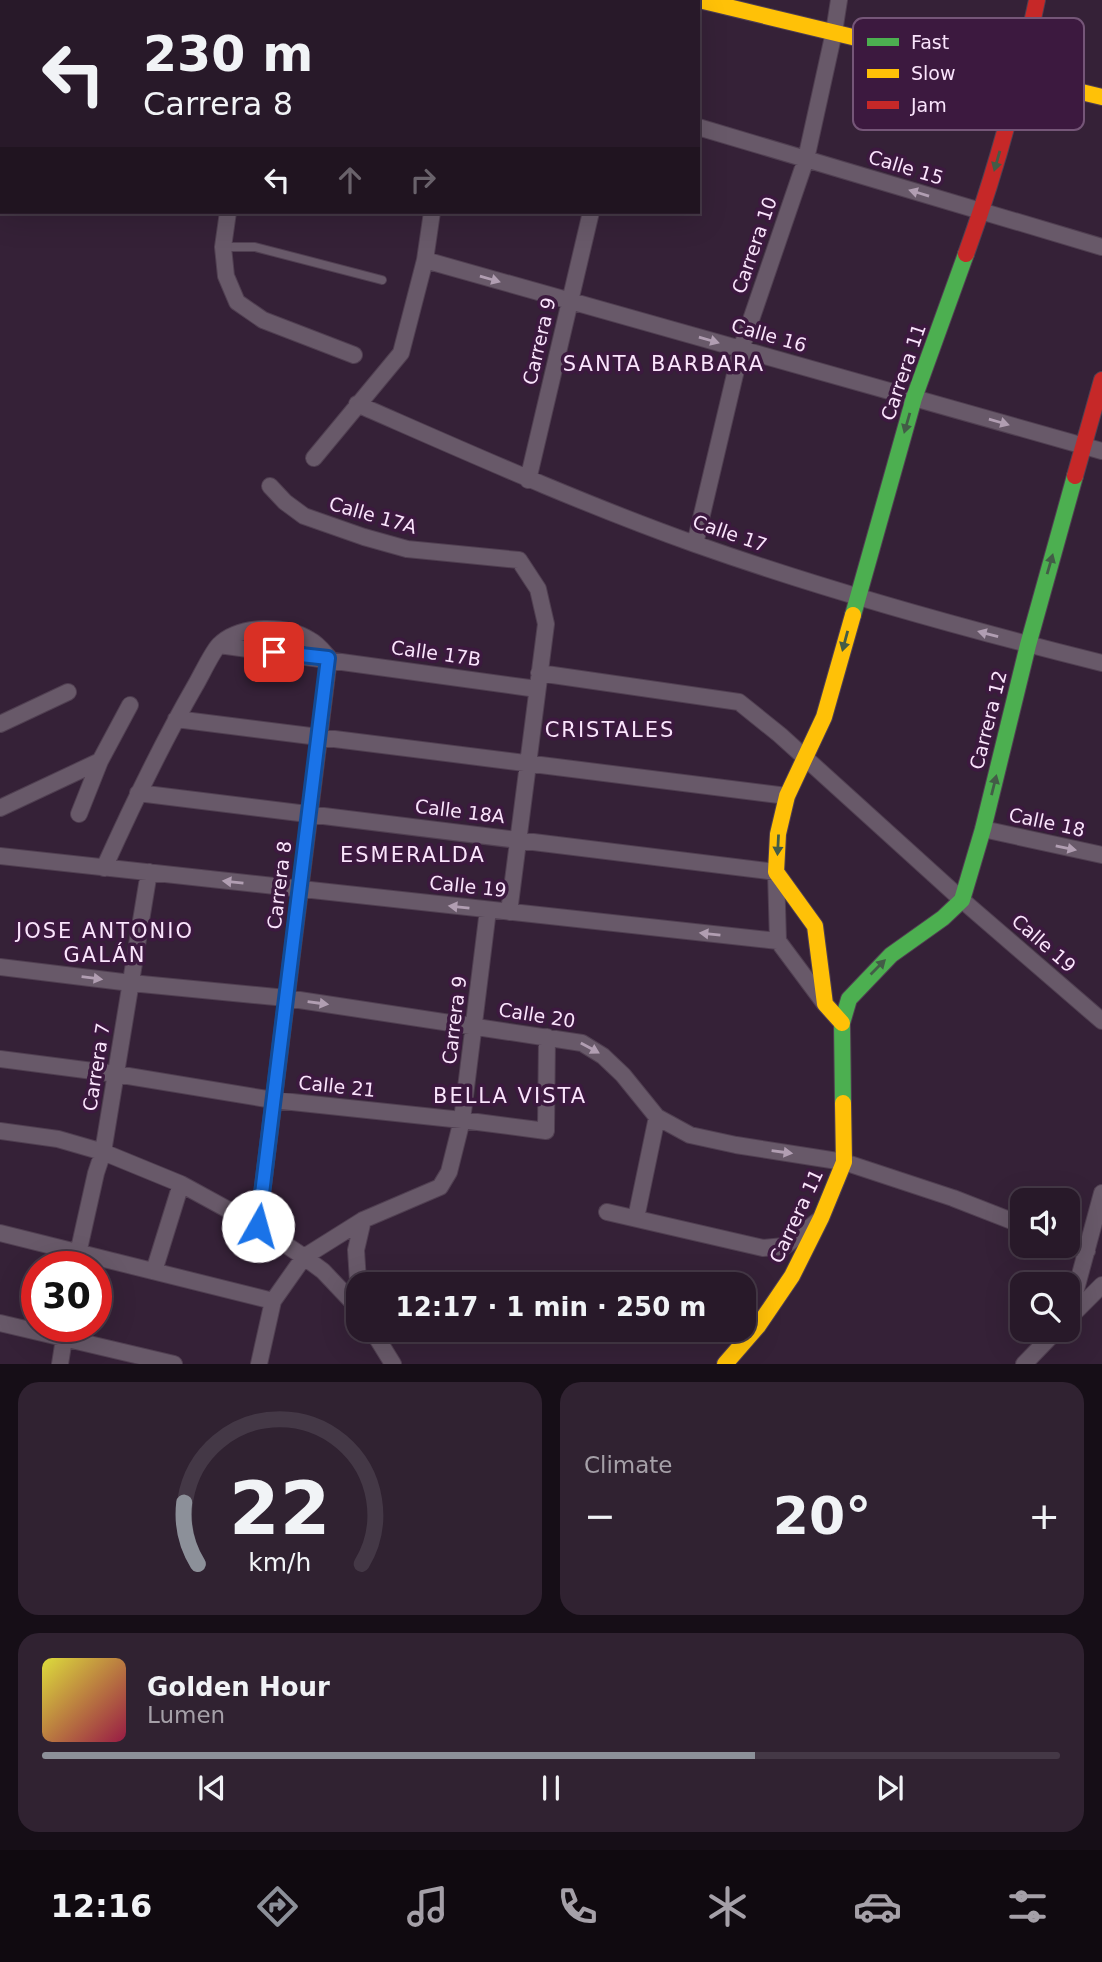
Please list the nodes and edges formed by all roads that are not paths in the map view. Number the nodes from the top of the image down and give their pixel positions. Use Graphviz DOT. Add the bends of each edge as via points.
graph roads {
  1 [pos="700,0"];
  2 [pos="839,0"];
  3 [pos="1037,0"];
  4 [pos="1033,18"];
  5 [pos="834,32"];
  6 [pos="853,37"];
  7 [pos="1084,93"];
  8 [pos="1102,97"];
  9 [pos="700,128"];
  10 [pos="1006,130"];
  11 [pos="806,159"];
  12 [pos="982,211"];
  13 [pos="228,214"];
  14 [pos="432,214"];
  15 [pos="591,214"];
  16 [pos="223,247"];
  17 [pos="1102,247"];
  18 [pos="425,260"];
  19 [pos="382,280"];
  20 [pos="570,301"];
  21 [pos="741,349"];
  22 [pos="354,355"];
  23 [pos="1102,380"];
  24 [pos="914,398"];
  25 [pos="357,404"];
  26 [pos="1083,446"];
  27 [pos="1102,451"];
  28 [pos="314,458"];
  29 [pos="528,480"];
  30 [pos="270,486"];
  31 [pos="695,544"];
  32 [pos="857,597"];
  33 [pos="219,645"];
  34 [pos="1028,645"];
  35 [pos="328,658"];
  36 [pos="1102,663"];
  37 [pos="538,681"];
  38 [pos="68,692"];
  39 [pos="739,702"];
  40 [pos="130,705"];
  41 [pos="176,719"];
  42 [pos="0,724"];
  43 [pos="318,737"];
  44 [pos="804,757"];
  45 [pos="100,761"];
  46 [pos="528,764"];
  47 [pos="138,793"];
  48 [pos="787,796"];
  49 [pos="0,808"];
  50 [pos="79,814"];
  51 [pos="309,814"];
  52 [pos="983,829"];
  53 [pos="518,840"];
  54 [pos="1102,855"];
  55 [pos="0,856"];
  56 [pos="104,868"];
  57 [pos="149,872"];
  58 [pos="776,872"];
  59 [pos="300,889"];
  60 [pos="962,900"];
  61 [pos="488,910"];
  62 [pos="509,912"];
  63 [pos="778,941"];
  64 [pos="0,967"];
  65 [pos="131,983"];
  66 [pos="286,998"];
  67 [pos="825,1004"];
  68 [pos="1102,1021"];
  69 [pos="842,1023"];
  70 [pos="474,1026"];
  71 [pos="547,1037"];
  72 [pos="0,1059"];
  73 [pos="116,1074"];
  74 [pos="273,1100"];
  75 [pos="657,1117"];
  76 [pos="463,1120"];
  77 [pos="0,1131"];
  78 [pos="103,1152"];
  79 [pos="844,1162"];
  80 [pos="181,1184"];
  81 [pos="1102,1193"];
  82 [pos="607,1212"];
  83 [pos="636,1218"];
  84 [pos="821,1218"];
  85 [pos="363,1220"];
  86 [pos="1010,1220"];
  87 [pos="258,1226"];
  88 [pos="0,1233"];
  89 [pos="1080,1248"];
  90 [pos="51,1251"];
  91 [pos="78,1251"];
  92 [pos="1087,1251"];
  93 [pos="304,1257"];
  94 [pos="112,1265"];
  95 [pos="154,1271"];
  96 [pos="357,1272"];
  97 [pos="1080,1276"];
  98 [pos="1102,1285"];
  99 [pos="346,1295"];
  100 [pos="273,1301"];
  101 [pos="1080,1307"];
  102 [pos="0,1323"];
  103 [pos="21,1326"];
  104 [pos="63,1342"];
  105 [pos="100,1342"];
  106 [pos="380,1342"];
  107 [pos="1045,1342"];
  108 [pos="60,1363"];
  109 [pos="174,1363"];
  110 [pos="259,1363"];
  111 [pos="393,1363"];
  112 [pos="725,1363"];
  113 [pos="1024,1363"];
  1 -- 5 [label="street"];
  2 -- 5 [label="street, Carrera 10"];
  3 -- 4 [label="street, Carrera 11"];
  5 -- 6 [label="street"];
  5 -- 11 [label="street, Carrera 10"];
  7 -- 8 [label="street"];
  9 -- 11 [label="street, Calle 15"];
  10 -- 12 [label="street, Carrera 11, one-way"];
  12 -- 11 [label="street, Calle 15, one-way"];
  11 -- 21 [label="street, Carrera 10"];
  12 -- 17 [label="street, Calle 15"];
  12 -- 24 [label="street, Carrera 11"];
  13 -- 16 [label="street"];
  14 -- 18 [label="street"];
  15 -- 20 [label="street, Carrera 9"];
  16 -- 19 [label="lane" via="255,247"];
  16 -- 22 [label="street" via="226,276 237,302 263,320"];
  18 -- 20 [label="street, Calle 16, one-way"];
  18 -- 25 [label="street" via="401,353"];
  20 -- 21 [label="street, Calle 16, one-way"];
  20 -- 29 [label="street, Carrera 9"];
  21 -- 24 [label="street, Calle 16"];
  21 -- 31 [label="street, Carrera 10"];
  23 -- 26 [label="street, Carrera 12"];
  24 -- 26 [label="street, Calle 16, one-way"];
  24 -- 32 [label="street, Carrera 11, one-way"];
  25 -- 28 [label="street"];
  25 -- 29 [label="street, Calle 17"];
  26 -- 27 [label="street, Calle 16"];
  34 -- 26 [label="street, Carrera 12, one-way"];
  29 -- 31 [label="street, Calle 17"];
  30 -- 37 [label="street, Calle 17A" via="304,516 364,537 407,549 519,560 538,589 547,624"];
  31 -- 32 [label="street, Calle 17"];
  34 -- 32 [label="street, Calle 17, one-way"];
  32 -- 44 [label="street, Carrera 11, one-way" via="824,717"];
  33 -- 35 [label="street"];
  33 -- 35 [label="street" via="257,629 286,630 321,647"];
  33 -- 41 [label="street"];
  34 -- 36 [label="street, Calle 17"];
  52 -- 34 [label="street, Carrera 12, one-way"];
  35 -- 37 [label="street, Calle 17B"];
  35 -- 43 [label="street, Carrera 8"];
  37 -- 39 [label="street, Calle 17B"];
  37 -- 46 [label="street"];
  38 -- 42 [label="street"];
  39 -- 44 [label="street, Calle 19"];
  40 -- 45 [label="street"];
  41 -- 43 [label="street"];
  41 -- 47 [label="street"];
  43 -- 46 [label="street"];
  43 -- 51 [label="street, Carrera 8"];
  44 -- 48 [label="street, Carrera 11"];
  44 -- 60 [label="street, Calle 19"];
  45 -- 49 [label="street"];
  45 -- 50 [label="street"];
  46 -- 48 [label="street"];
  46 -- 53 [label="street"];
  47 -- 51 [label="street, Calle 18A"];
  47 -- 56 [label="street"];
  48 -- 58 [label="street, Carrera 11, one-way"];
  51 -- 53 [label="street, Calle 18A"];
  51 -- 59 [label="street, Carrera 8"];
  52 -- 54 [label="street, Calle 18, one-way"];
  52 -- 60 [label="street, Carrera 12"];
  53 -- 58 [label="street, Calle 18A"];
  53 -- 62 [label="street"];
  55 -- 56 [label="street, Calle 19"];
  56 -- 57 [label="street, Calle 19"];
  59 -- 57 [label="street, Calle 19, one-way"];
  57 -- 65 [label="street, Carrera 7"];
  58 -- 63 [label="street"];
  58 -- 67 [label="street" via="815,926"];
  61 -- 59 [label="street, Calle 19, one-way"];
  59 -- 66 [label="street, Carrera 8"];
  60 -- 68 [label="street, Calle 19"];
  69 -- 60 [label="street, one-way" via="849,999 869,976"];
  61 -- 62 [label="street, Calle 19"];
  61 -- 70 [label="street, Carrera 9"];
  63 -- 62 [label="street, Calle 19, one-way"];
  63 -- 67 [label="street"];
  64 -- 65 [label="street, Calle 20, one-way"];
  65 -- 66 [label="street, Calle 20"];
  65 -- 73 [label="street, Carrera 7"];
  66 -- 70 [label="street, Calle 20, one-way"];
  66 -- 74 [label="street, Carrera 8"];
  67 -- 69 [label="street"];
  69 -- 79 [label="street, Carrera 11"];
  70 -- 71 [label="street, Calle 20"];
  70 -- 76 [label="street, Carrera 9"];
  71 -- 75 [label="street, Calle 20, one-way" via="582,1043 603,1056"];
  71 -- 76 [label="street, Calle 21" via="546,1131"];
  72 -- 73 [label="street, Calle 21"];
  73 -- 74 [label="street, Calle 21"];
  73 -- 78 [label="street, Carrera 7"];
  74 -- 76 [label="street, Calle 21"];
  74 -- 87 [label="street, Carrera 8"];
  75 -- 79 [label="street, Calle 20, one-way" via="690,1135"];
  75 -- 83 [label="street"];
  76 -- 85 [label="street, Carrera 9" via="449,1172 440,1187"];
  77 -- 78 [label="street" via="58,1139"];
  78 -- 80 [label="street"];
  78 -- 91 [label="street, Carrera 7"];
  79 -- 84 [label="street, Carrera 11"];
  79 -- 86 [label="street, Calle 20"];
  80 -- 87 [label="street"];
  80 -- 95 [label="street"];
  81 -- 92 [label="street"];
  82 -- 83 [label="street"];
  83 -- 84 [label="street" via="763,1248 785,1246"];
  84 -- 112 [label="street, Carrera 11" via="792,1276 758,1326"];
  85 -- 93 [label="street, Carrera 9"];
  85 -- 96 [label="street" via="356,1250"];
  87 -- 93 [label="street"];
  88 -- 90 [label="street"];
  89 -- 92 [label="street"];
  92 -- 97 [label="street"];
  93 -- 99 [label="street"];
  93 -- 100 [label="street"];
  94 -- 95 [label="street"];
  95 -- 100 [label="street"];
  98 -- 101 [label="street"];
  100 -- 110 [label="street"];
  102 -- 103 [label="street"];
  104 -- 108 [label="street"];
  105 -- 109 [label="street"];
  106 -- 111 [label="street"];
  107 -- 113 [label="street"];
}
